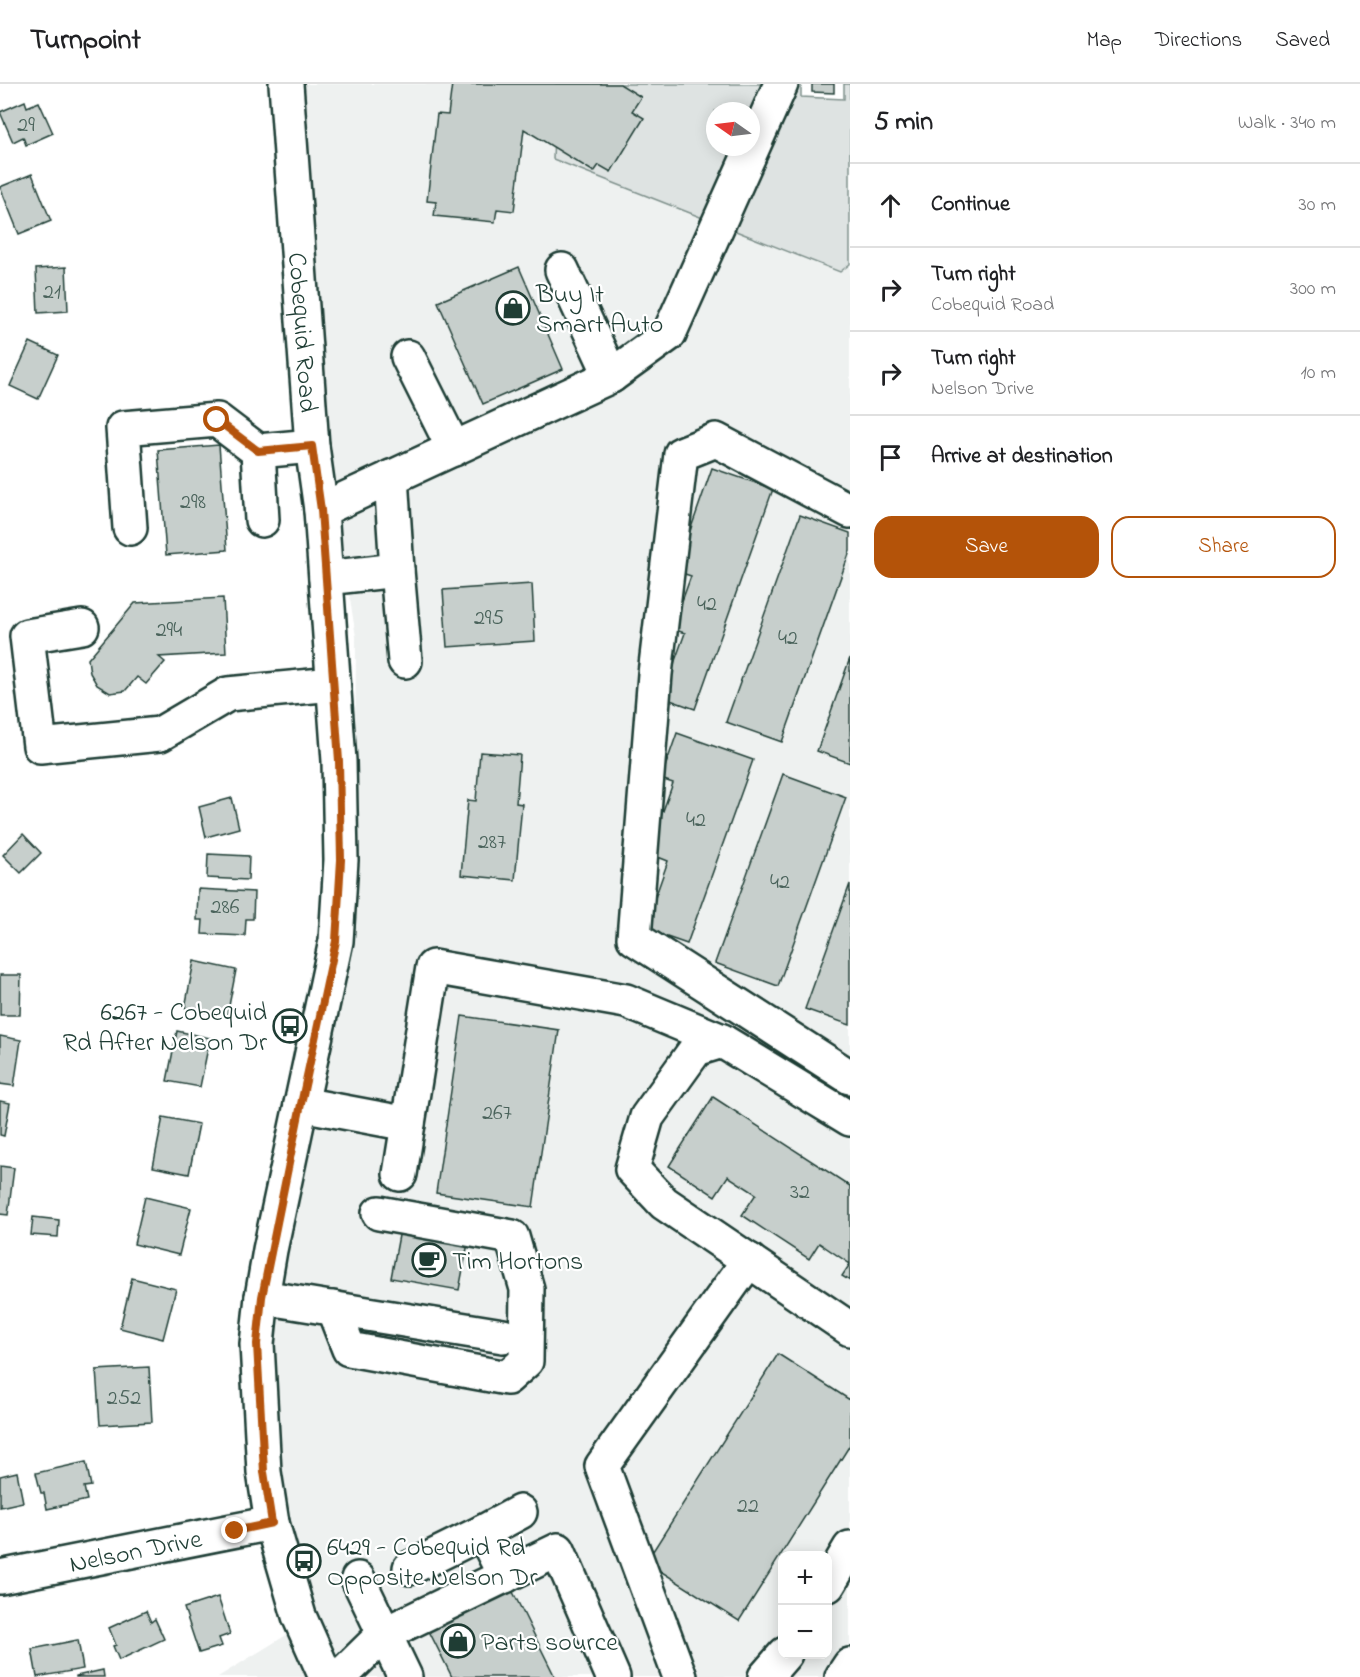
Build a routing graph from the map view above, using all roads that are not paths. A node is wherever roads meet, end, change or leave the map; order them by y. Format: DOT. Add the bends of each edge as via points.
graph roads {
  1 [pos="286,84"];
  2 [pos="781,84"];
  3 [pos="562,270"];
  4 [pos="408,357"];
  5 [pos="611,376"];
  6 [pos="312,446"];
  7 [pos="454,449"];
  8 [pos="258,451"];
  9 [pos="391,477"];
  10 [pos="321,510"];
  11 [pos="850,511"];
  12 [pos="262,520"];
  13 [pos="130,528"];
  14 [pos="397,570"];
  15 [pos="326,578"];
  16 [pos="82,627"];
  17 [pos="405,661"];
  18 [pos="333,684"];
  19 [pos="722,1041"];
  20 [pos="850,1077"];
  21 [pos="301,1104"];
  22 [pos="850,1119"];
  23 [pos="408,1124"];
  24 [pos="399,1174"];
  25 [pos="379,1213"];
  26 [pos="748,1260"];
  27 [pos="262,1297"];
  28 [pos="333,1308"];
  29 [pos="850,1329"];
  30 [pos="503,1336"];
  31 [pos="520,1512"];
  32 [pos="272,1523"];
  33 [pos="483,1532"];
  34 [pos="850,1548"];
  35 [pos="410,1568"];
  36 [pos="505,1576"];
  37 [pos="0,1577"];
  38 [pos="832,1578"];
  39 [pos="358,1579"];
  40 [pos="384,1634"];
  41 [pos="781,1659"];
  42 [pos="850,1665"];
  43 [pos="326,1677"];
  44 [pos="340,1677"];
  45 [pos="405,1677"];
  46 [pos="613,1677"];
  47 [pos="680,1677"];
  48 [pos="765,1677"];
  49 [pos="842,1677"];
  1 -- 6 [label="main road, Cobequid Road"];
  2 -- 5 [label="main road" via="669,334"];
  3 -- 5 [label="main road"];
  4 -- 7 [label="main road"];
  5 -- 7 [label="main road"];
  6 -- 8 [label="main road"];
  6 -- 10 [label="main road, Cobequid Road"];
  7 -- 9 [label="main road"];
  8 -- 12 [label="main road"];
  8 -- 13 [label="main road" via="217,420 123,428"];
  9 -- 10 [label="main road"];
  9 -- 14 [label="main road"];
  10 -- 15 [label="main road, Cobequid Road"];
  11 -- 20 [label="main road" via="716,440 681,454 655,674 634,938"];
  14 -- 15 [label="main road"];
  14 -- 17 [label="main road"];
  15 -- 18 [label="main road, Cobequid Road"];
  16 -- 18 [label="main road" via="27,636 40,746 160,734 228,694"];
  18 -- 21 [label="main road, Cobequid Road" via="341,838 336,941"];
  19 -- 22 [label="main road"];
  19 -- 23 [label="main road" via="626,1001 433,967"];
  19 -- 26 [label="main road" via="696,1049 647,1117 632,1169 664,1203"];
  21 -- 23 [label="main road"];
  21 -- 27 [label="main road, Cobequid Road"];
  23 -- 24 [label="main road"];
  25 -- 28 [label="main road" via="512,1237 527,1289 526,1361 507,1378 349,1350"];
  26 -- 29 [label="main road"];
  26 -- 47 [label="main road" via="602,1466"];
  27 -- 28 [label="main road"];
  27 -- 32 [label="main road, Cobequid Road" via="257,1344 264,1472"];
  28 -- 30 [label="main road"];
  31 -- 33 [label="main road"];
  32 -- 37 [label="main road, Nelson Drive"];
  32 -- 43 [label="main road, Cobequid Road" via="300,1616"];
  33 -- 35 [label="main road"];
  33 -- 36 [label="main road"];
  34 -- 38 [label="main road"];
  36 -- 40 [label="main road"];
  36 -- 46 [label="main road" via="558,1550"];
  39 -- 40 [label="main road"];
  40 -- 44 [label="main road"];
  40 -- 45 [label="main road"];
  41 -- 48 [label="main road"];
  42 -- 49 [label="main road"];
}
